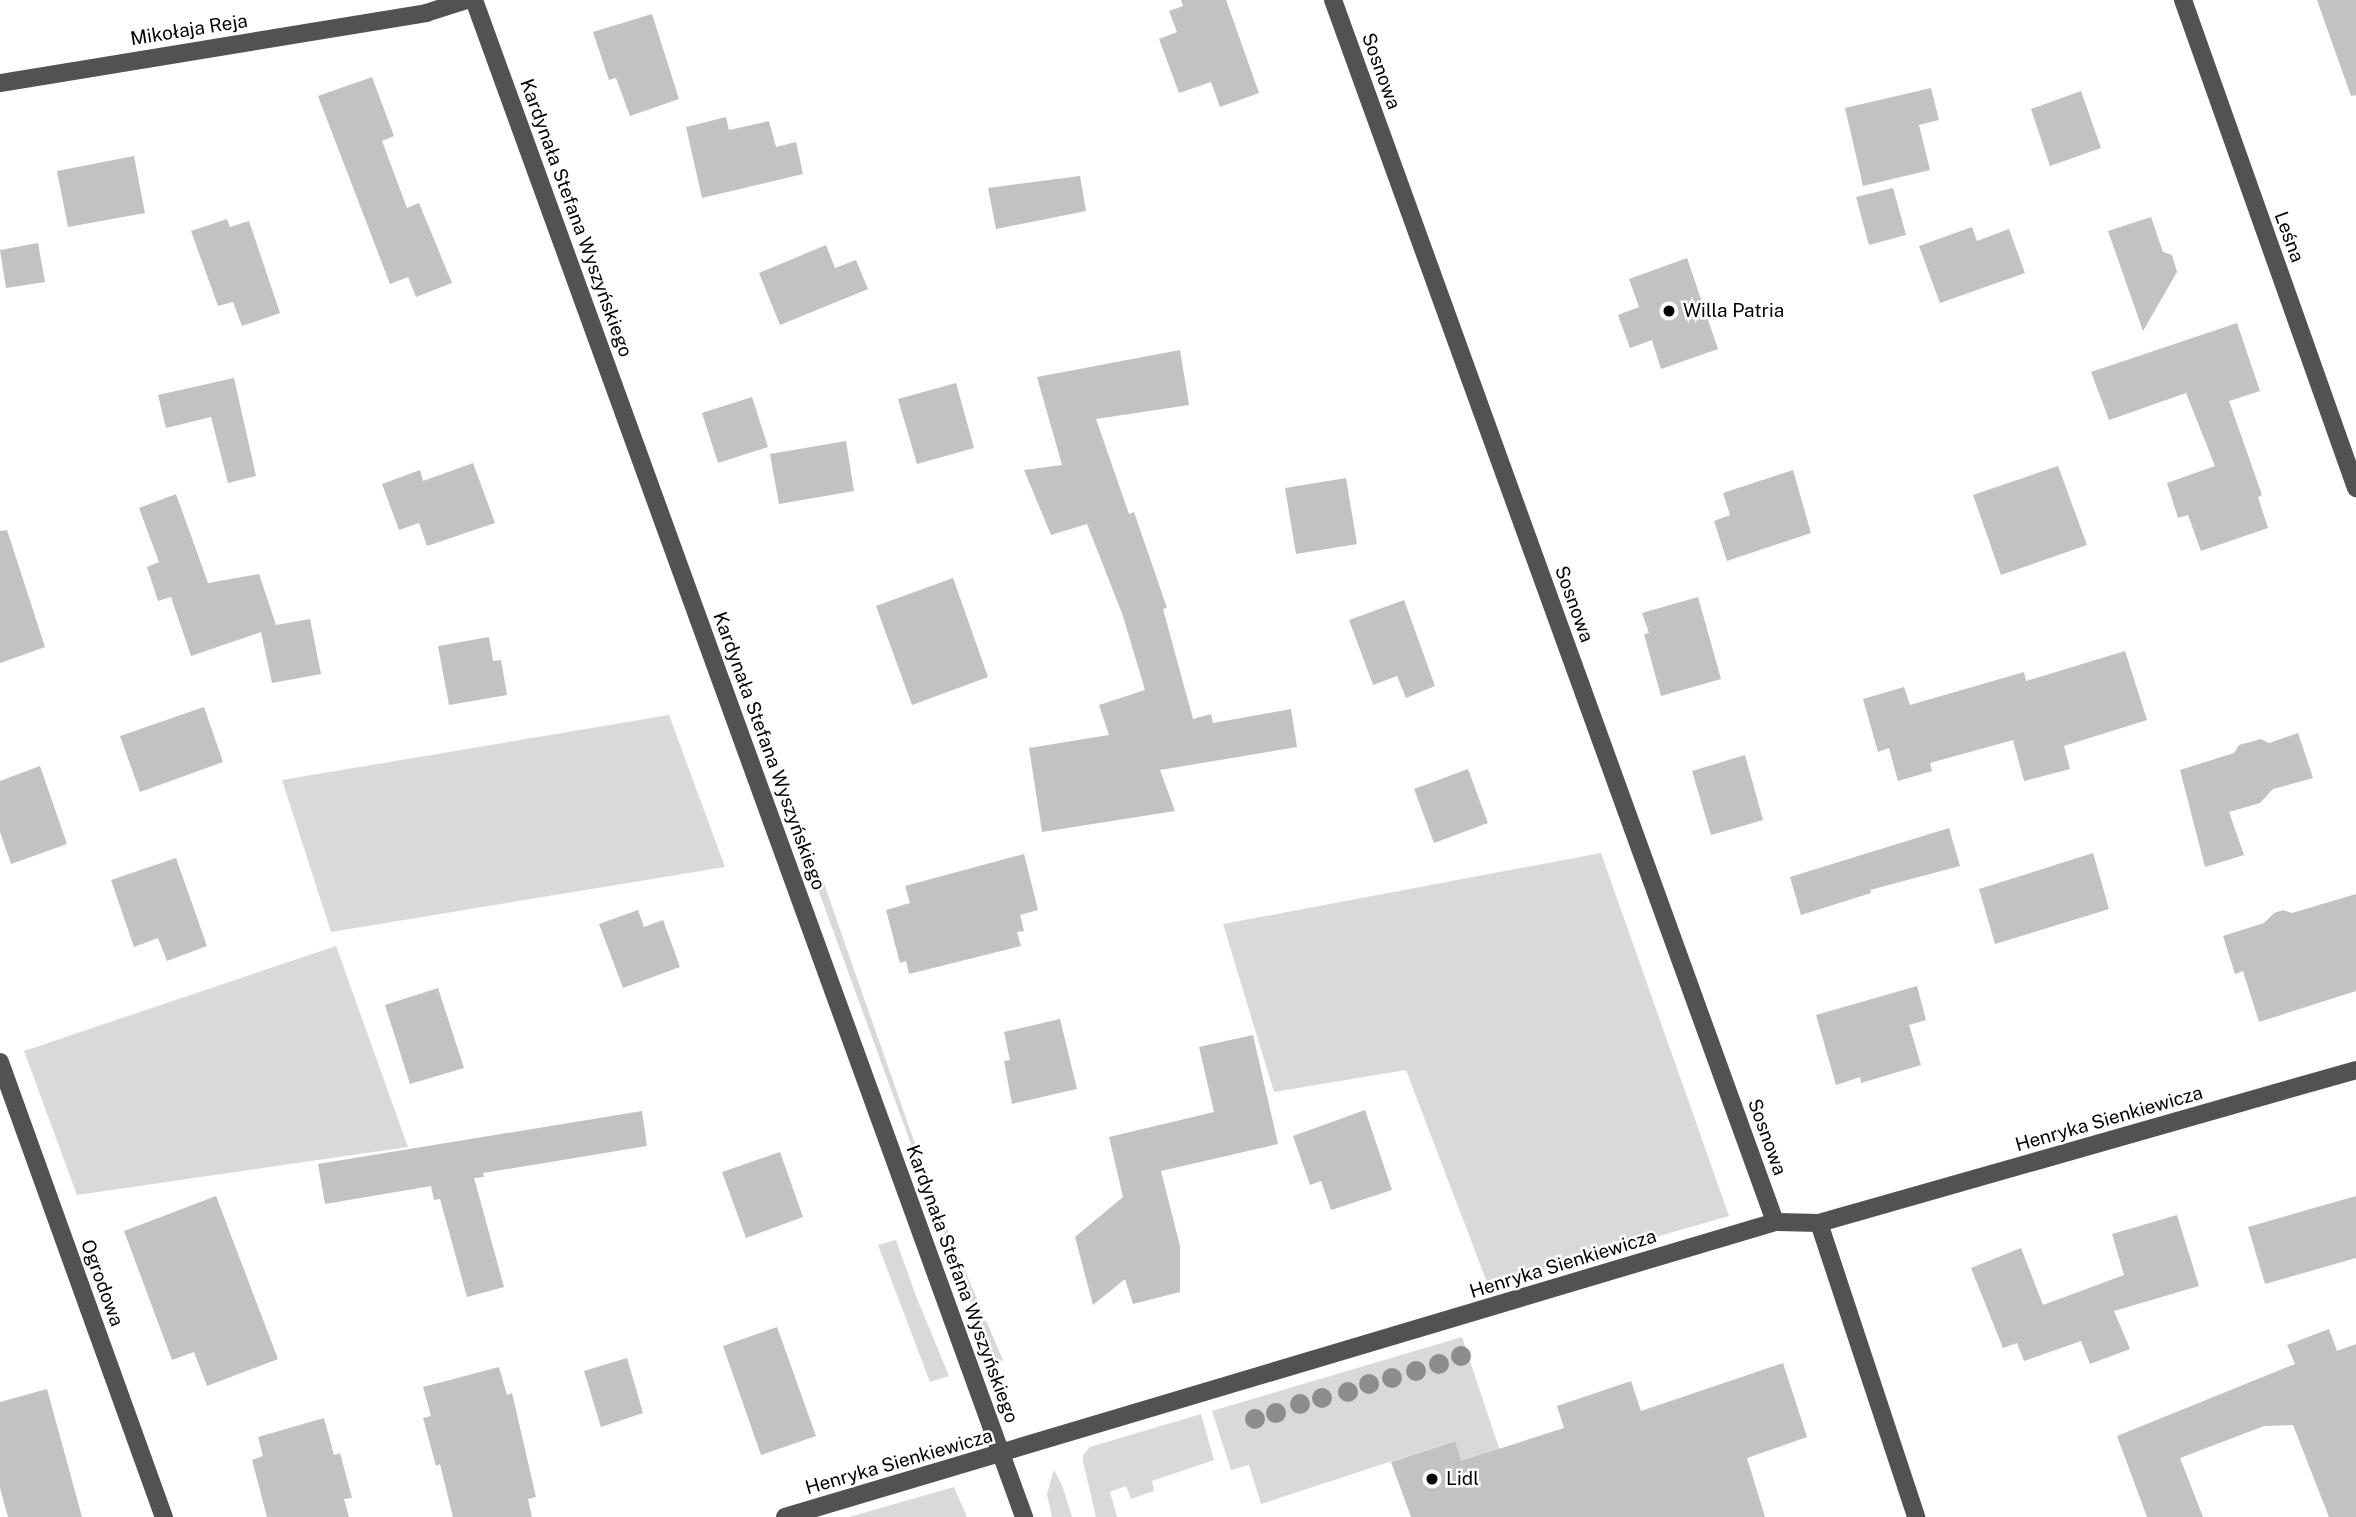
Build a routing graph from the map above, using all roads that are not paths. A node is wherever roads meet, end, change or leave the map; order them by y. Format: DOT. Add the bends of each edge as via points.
graph roads {
  1 [pos="467,0"];
  2 [pos="474,0"];
  3 [pos="1333,0"];
  4 [pos="2183,0"];
  5 [pos="0,83"];
  6 [pos="2356,488"];
  7 [pos="0,1062"];
  8 [pos="2356,1070"];
  9 [pos="1775,1222"];
  10 [pos="1819,1223"];
  11 [pos="1002,1455"];
  12 [pos="164,1517"];
  13 [pos="785,1517"];
  14 [pos="1024,1517"];
  15 [pos="1916,1517"];
  1 -- 5 [label="street, Mikołaja Reja" via="426,13"];
  2 -- 11 [label="street, Kardynała Stefana Wyszyńskiego"];
  3 -- 9 [label="street, Sosnowa"];
  4 -- 6 [label="street, Leśna"];
  7 -- 12 [label="street, Ogrodowa"];
  8 -- 10 [label="street, Henryka Sienkiewicza"];
  9 -- 10 [label="street, Henryka Sienkiewicza"];
  9 -- 11 [label="street, Henryka Sienkiewicza"];
  10 -- 15 [label="street"];
  11 -- 13 [label="street, Henryka Sienkiewicza"];
  11 -- 14 [label="street, Kardynała Stefana Wyszyńskiego"];
}
